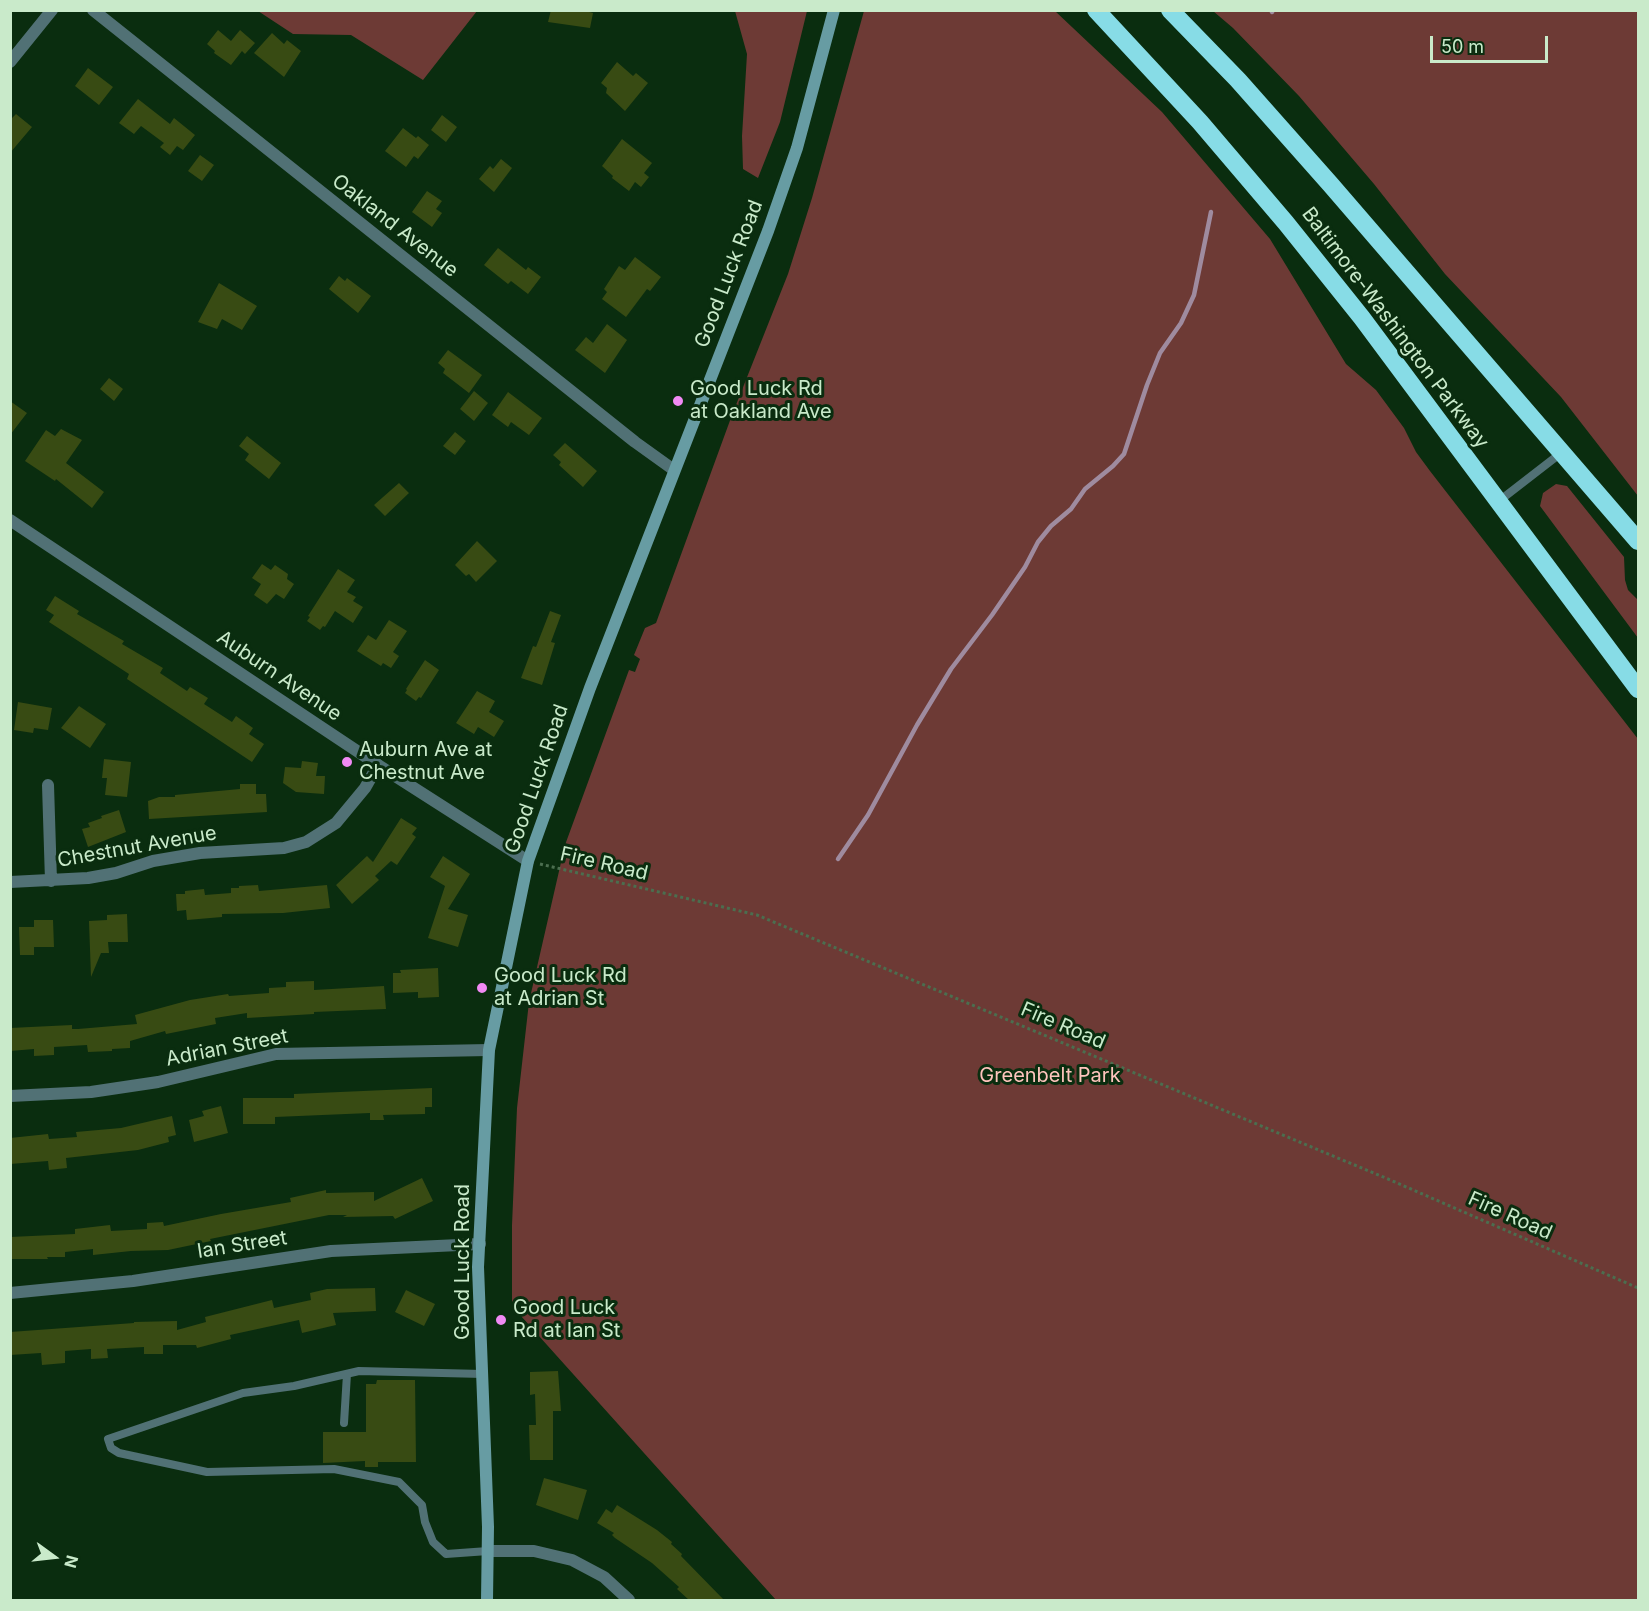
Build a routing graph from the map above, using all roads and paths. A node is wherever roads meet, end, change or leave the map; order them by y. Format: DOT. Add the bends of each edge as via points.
graph roads {
  1 [pos="52,10"];
  2 [pos="93,10"];
  3 [pos="834,10"];
  4 [pos="1096,10"];
  5 [pos="1170,10"];
  6 [pos="10,62"];
  7 [pos="1561,452"];
  8 [pos="674,470"];
  9 [pos="1498,502"];
  10 [pos="10,520"];
  11 [pos="1638,541"];
  12 [pos="1638,689"];
  13 [pos="378,765"];
  14 [pos="48,785"];
  15 [pos="528,861"];
  16 [pos="51,881"];
  17 [pos="10,882"];
  18 [pos="489,1050"];
  19 [pos="10,1096"];
  20 [pos="480,1244"];
  21 [pos="1638,1288"];
  22 [pos="10,1293"];
  23 [pos="347,1374"];
  24 [pos="483,1374"];
  25 [pos="345,1424"];
  26 [pos="488,1551"];
  27 [pos="487,1600"];
  28 [pos="629,1600"];
  1 -- 6 [label="street"];
  2 -- 8 [label="street, Oakland Avenue"];
  3 -- 8 [label="main road, Good Luck Road" via="794,158"];
  4 -- 9 [label="highway, Baltimore-Washington Parkway" via="1200,122 1286,223 1362,318"];
  5 -- 7 [label="highway, Baltimore-Washington Parkway" via="1331,185"];
  7 -- 9 [label="lane"];
  7 -- 11 [label="highway, Baltimore-Washington Parkway"];
  8 -- 15 [label="main road, Good Luck Road"];
  9 -- 12 [label="highway, Baltimore-Washington Parkway"];
  10 -- 13 [label="street, Auburn Avenue"];
  13 -- 15 [label="street, Auburn Avenue"];
  13 -- 16 [label="street, Chestnut Avenue" via="366,788 336,823 306,842 284,848 200,853 88,878"];
  14 -- 16 [label="street"];
  15 -- 18 [label="main road, Good Luck Road"];
  15 -- 21 [label="path, Fire Road" via="758,915"];
  16 -- 17 [label="street, Chestnut Avenue"];
  18 -- 19 [label="street, Adrian Street" via="276,1054 158,1082 91,1092"];
  18 -- 20 [label="main road, Good Luck Road"];
  20 -- 22 [label="street, Ian Street" via="331,1251 133,1281"];
  20 -- 24 [label="main road, Good Luck Road"];
  23 -- 24 [label="lane"];
  23 -- 25 [label="lane"];
  23 -- 26 [label="lane" via="243,1393 108,1439 111,1449 118,1454 207,1472 334,1469 399,1482 422,1505 433,1542 446,1554"];
  24 -- 26 [label="main road, Good Luck Road"];
  26 -- 27 [label="main road, Good Luck Road"];
  26 -- 28 [label="street" via="534,1551 572,1560 604,1577"];
}
